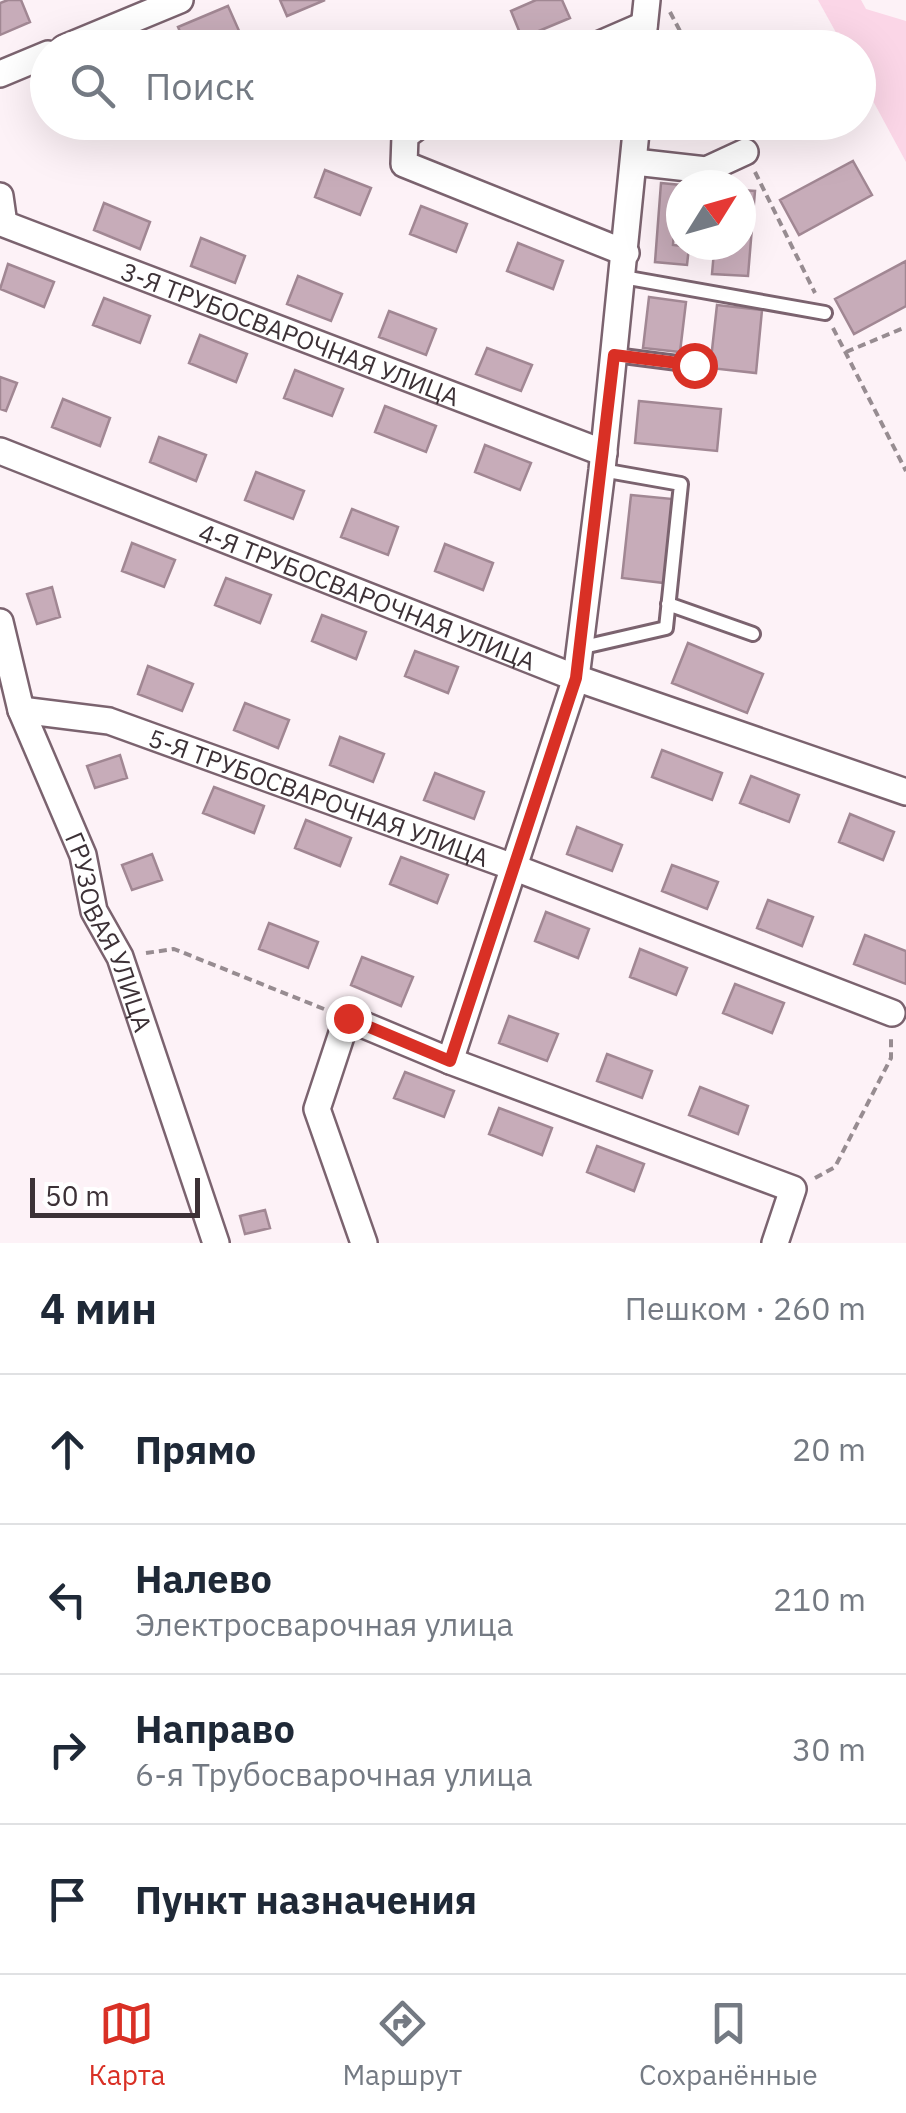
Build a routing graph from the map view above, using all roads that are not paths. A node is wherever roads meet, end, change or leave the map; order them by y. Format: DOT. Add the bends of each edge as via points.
graph roads {
  1 [pos="180,0"];
  2 [pos="108,30"];
  3 [pos="30,62"];
  4 [pos="0,74"];
  5 [pos="405,140"];
  6 [pos="637,140"];
  7 [pos="745,152"];
  8 [pos="635,162"];
  9 [pos="0,196"];
  10 [pos="625,265"];
  11 [pos="825,313"];
  12 [pos="614,355"];
  13 [pos="694,365"];
  14 [pos="0,451"];
  15 [pos="603,462"];
  16 [pos="668,604"];
  17 [pos="0,622"];
  18 [pos="754,634"];
  19 [pos="580,648"];
  20 [pos="576,678"];
  21 [pos="21,710"];
  22 [pos="906,792"];
  23 [pos="513,866"];
  24 [pos="892,1013"];
  25 [pos="450,1061"];
  26 [pos="216,1243"];
  27 [pos="364,1243"];
  28 [pos="776,1243"];
  1 -- 2 [label="street"];
  3 -- 4 [label="street"];
  5 -- 10 [label="street" via="404,164"];
  6 -- 8 [label="street"];
  7 -- 8 [label="street" via="706,170"];
  8 -- 10 [label="street"];
  9 -- 15 [label="street, 3-Я ТРУБОСВАРОЧНАЯ УЛИЦА" via="4,224"];
  10 -- 11 [label="lane"];
  10 -- 12 [label="street"];
  12 -- 13 [label="lane"];
  12 -- 15 [label="street"];
  14 -- 20 [label="street, 4-Я ТРУБОСВАРОЧНАЯ УЛИЦА"];
  15 -- 16 [label="lane" via="681,484"];
  15 -- 19 [label="street"];
  16 -- 18 [label="lane"];
  16 -- 19 [label="lane" via="666,628"];
  17 -- 21 [label="street, ГРУЗОВАЯ УЛИЦА"];
  19 -- 20 [label="street"];
  20 -- 22 [label="street, 4-Я ТРУБОСВАРОЧНАЯ УЛИЦА"];
  20 -- 23 [label="street"];
  21 -- 23 [label="street, 5-Я ТРУБОСВАРОЧНАЯ УЛИЦА" via="109,721"];
  21 -- 26 [label="street, ГРУЗОВАЯ УЛИЦА" via="83,856 94,911 120,957"];
  23 -- 24 [label="street, 5-Я ТРУБОСВАРОЧНАЯ УЛИЦА"];
  23 -- 25 [label="street"];
  25 -- 27 [label="street" via="348,1018 318,1109"];
  25 -- 28 [label="street" via="793,1189"];
}
